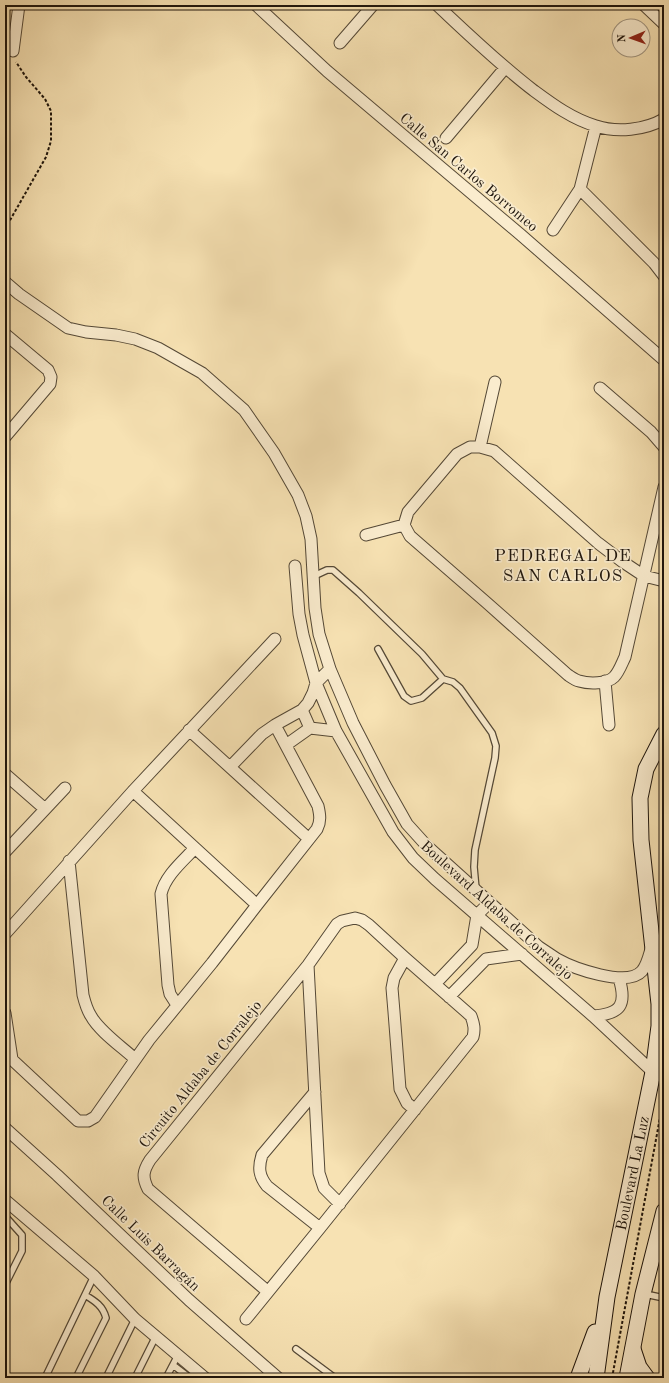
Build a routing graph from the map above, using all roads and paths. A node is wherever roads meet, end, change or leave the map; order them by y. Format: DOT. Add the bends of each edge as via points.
graph roads {
  1 [pos="19,5"];
  2 [pos="256,5"];
  3 [pos="373,5"];
  4 [pos="437,5"];
  5 [pos="644,5"];
  6 [pos="664,24"];
  7 [pos="340,44"];
  8 [pos="13,51"];
  9 [pos="505,68"];
  10 [pos="664,120"];
  11 [pos="596,126"];
  12 [pos="446,138"];
  13 [pos="580,189"];
  14 [pos="5,229"];
  15 [pos="553,230"];
  16 [pos="664,276"];
  17 [pos="5,282"];
  18 [pos="5,334"];
  19 [pos="664,360"];
  20 [pos="495,382"];
  21 [pos="600,388"];
  22 [pos="5,437"];
  23 [pos="480,447"];
  24 [pos="664,447"];
  25 [pos="664,487"];
  26 [pos="404,525"];
  27 [pos="366,535"];
  28 [pos="294,566"];
  29 [pos="314,576"];
  30 [pos="644,576"];
  31 [pos="664,581"];
  32 [pos="275,639"];
  33 [pos="378,650"];
  34 [pos="330,669"];
  35 [pos="443,679"];
  36 [pos="605,681"];
  37 [pos="316,683"];
  38 [pos="302,710"];
  39 [pos="275,724"];
  40 [pos="609,725"];
  41 [pos="310,728"];
  42 [pos="189,730"];
  43 [pos="336,731"];
  44 [pos="664,734"];
  45 [pos="286,745"];
  46 [pos="230,767"];
  47 [pos="5,774"];
  48 [pos="65,788"];
  49 [pos="133,790"];
  50 [pos="44,809"];
  51 [pos="309,839"];
  52 [pos="195,848"];
  53 [pos="5,852"];
  54 [pos="69,861"];
  55 [pos="476,891"];
  56 [pos="489,903"];
  57 [pos="256,905"];
  58 [pos="477,915"];
  59 [pos="5,934"];
  60 [pos="653,942"];
  61 [pos="472,945"];
  62 [pos="522,954"];
  63 [pos="404,958"];
  64 [pos="486,959"];
  65 [pos="308,965"];
  66 [pos="619,978"];
  67 [pos="435,984"];
  68 [pos="450,998"];
  69 [pos="177,1005"];
  70 [pos="5,1013"];
  71 [pos="594,1016"];
  72 [pos="9,1056"];
  73 [pos="135,1058"];
  74 [pos="653,1072"];
  75 [pos="315,1092"];
  76 [pos="664,1096"];
  77 [pos="415,1110"];
  78 [pos="5,1128"];
  79 [pos="5,1200"];
  80 [pos="340,1204"];
  81 [pos="664,1211"];
  82 [pos="5,1216"];
  83 [pos="320,1228"];
  84 [pos="94,1276"];
  85 [pos="5,1285"];
  86 [pos="267,1291"];
  87 [pos="643,1294"];
  88 [pos="85,1295"];
  89 [pos="607,1297"];
  90 [pos="664,1298"];
  91 [pos="136,1319"];
  92 [pos="246,1319"];
  93 [pos="156,1336"];
  94 [pos="632,1346"];
  95 [pos="296,1349"];
  96 [pos="178,1355"];
  97 [pos="173,1365"];
  98 [pos="192,1375"];
  99 [pos="45,1378"];
  100 [pos="76,1378"];
  101 [pos="106,1378"];
  102 [pos="135,1378"];
  103 [pos="166,1378"];
  104 [pos="205,1378"];
  105 [pos="278,1378"];
  106 [pos="336,1378"];
  107 [pos="578,1378"];
  108 [pos="596,1378"];
  109 [pos="612,1378"];
  110 [pos="627,1378"];
  111 [pos="647,1378"];
  1 -- 8 [label="street"];
  2 -- 19 [label="street, Calle San Carlos Borromeo" via="327,71"];
  3 -- 7 [label="street"];
  4 -- 9 [label="street"];
  5 -- 6 [label="street"];
  8 -- 14 [label="path" via="15,60 26,77 46,99 51,111 52,128 46,157"];
  9 -- 11 [label="street" via="553,105 575,118"];
  9 -- 12 [label="street"];
  10 -- 11 [label="street" via="629,129"];
  11 -- 13 [label="street"];
  13 -- 15 [label="street"];
  13 -- 16 [label="street"];
  17 -- 29 [label="street, Boulevard Aldaba de Corralejo" via="68,328 135,339 158,348 202,373 244,410 274,453 298,495 311,539"];
  18 -- 22 [label="street" via="48,370 51,377 50,384"];
  20 -- 23 [label="street"];
  21 -- 24 [label="street" via="651,432"];
  23 -- 26 [label="street" via="470,447 457,454 408,512"];
  23 -- 30 [label="street" via="494,451 598,543"];
  25 -- 30 [label="street"];
  26 -- 27 [label="street"];
  26 -- 36 [label="street" via="410,536 568,676 579,681"];
  28 -- 37 [label="street, Boulevard Aldaba de Corralejo" via="299,614"];
  29 -- 34 [label="street, Boulevard Aldaba de Corralejo" via="319,634"];
  29 -- 35 [label="lane" via="333,570 417,649"];
  30 -- 31 [label="street"];
  30 -- 36 [label="street" via="624,657 614,678"];
  32 -- 42 [label="street"];
  33 -- 35 [label="lane" via="404,696 411,701 422,698"];
  34 -- 37 [label="street"];
  34 -- 55 [label="street, Boulevard Aldaba de Corralejo" via="353,723 407,824"];
  35 -- 55 [label="lane" via="453,682 460,688 492,734 496,746 475,850"];
  36 -- 40 [label="street"];
  37 -- 38 [label="street" via="308,703"];
  37 -- 43 [label="street, Boulevard Aldaba de Corralejo"];
  38 -- 39 [label="street"];
  38 -- 41 [label="street"];
  39 -- 45 [label="street"];
  39 -- 46 [label="street"];
  41 -- 43 [label="street"];
  41 -- 45 [label="street"];
  42 -- 46 [label="street"];
  42 -- 49 [label="street"];
  43 -- 58 [label="street, Boulevard Aldaba de Corralejo" via="393,832 413,858 435,880"];
  44 -- 60 [label="main road, Boulevard La Luz" via="646,769 640,798 641,840"];
  45 -- 51 [label="street" via="318,806 320,824"];
  46 -- 51 [label="street"];
  47 -- 50 [label="street"];
  48 -- 50 [label="street"];
  49 -- 52 [label="street"];
  49 -- 54 [label="street"];
  50 -- 53 [label="street"];
  51 -- 57 [label="street"];
  52 -- 57 [label="street"];
  52 -- 69 [label="street" via="167,879 161,894 168,985"];
  54 -- 59 [label="street"];
  54 -- 73 [label="street" via="86,1007 98,1025"];
  55 -- 56 [label="street, Boulevard Aldaba de Corralejo"];
  56 -- 58 [label="street"];
  56 -- 66 [label="street, Boulevard Aldaba de Corralejo" via="539,947 558,960 586,971"];
  57 -- 69 [label="street"];
  58 -- 61 [label="street"];
  58 -- 62 [label="street, Boulevard Aldaba de Corralejo"];
  60 -- 66 [label="street, Boulevard Aldaba de Corralejo" via="647,964 641,972 633,977"];
  60 -- 74 [label="main road, Boulevard La Luz" via="659,1004"];
  61 -- 64 [label="street"];
  61 -- 67 [label="street"];
  62 -- 64 [label="street"];
  62 -- 71 [label="street, Boulevard Aldaba de Corralejo"];
  63 -- 65 [label="street, Circuito Aldaba de Corralejo" via="369,925 355,918 337,924"];
  63 -- 67 [label="street, Circuito Aldaba de Corralejo"];
  63 -- 77 [label="street" via="392,988 400,1089 403,1097"];
  64 -- 68 [label="street"];
  65 -- 75 [label="street"];
  65 -- 86 [label="street, Circuito Aldaba de Corralejo" via="150,1160 143,1174 148,1189"];
  66 -- 71 [label="street" via="622,1002 613,1012"];
  67 -- 68 [label="street, Circuito Aldaba de Corralejo"];
  68 -- 77 [label="street, Circuito Aldaba de Corralejo" via="471,1016 475,1028 473,1037"];
  69 -- 73 [label="street"];
  70 -- 72 [label="street"];
  71 -- 74 [label="street, Boulevard Aldaba de Corralejo"];
  72 -- 73 [label="street" via="78,1121 88,1121 95,1117"];
  74 -- 89 [label="main road, Boulevard La Luz"];
  75 -- 80 [label="street" via="320,1179 327,1193"];
  75 -- 83 [label="street" via="262,1155 259,1172 267,1186"];
  76 -- 109 [label="path"];
  77 -- 80 [label="street, Circuito Aldaba de Corralejo"];
  78 -- 105 [label="street, Calle Luis Barragán" via="189,1300"];
  79 -- 84 [label="street"];
  80 -- 83 [label="street, Circuito Aldaba de Corralejo"];
  81 -- 87 [label="main road"];
  82 -- 85 [label="lane" via="22,1235 22,1251"];
  83 -- 86 [label="street, Circuito Aldaba de Corralejo"];
  84 -- 88 [label="lane"];
  84 -- 91 [label="street"];
  86 -- 92 [label="street, Circuito Aldaba de Corralejo"];
  87 -- 90 [label="lane"];
  87 -- 94 [label="main road"];
  88 -- 99 [label="lane"];
  88 -- 100 [label="lane" via="99,1304 106,1318"];
  89 -- 107 [label="main road"];
  89 -- 108 [label="main road, Boulevard La Luz"];
  91 -- 93 [label="street"];
  91 -- 101 [label="lane"];
  93 -- 96 [label="street"];
  93 -- 102 [label="lane"];
  94 -- 110 [label="main road"];
  94 -- 111 [label="main road" via="639,1367"];
  95 -- 106 [label="lane"];
  96 -- 97 [label="lane"];
  96 -- 98 [label="street"];
  97 -- 98 [label="lane"];
  97 -- 103 [label="lane"];
  98 -- 104 [label="street"];
}
